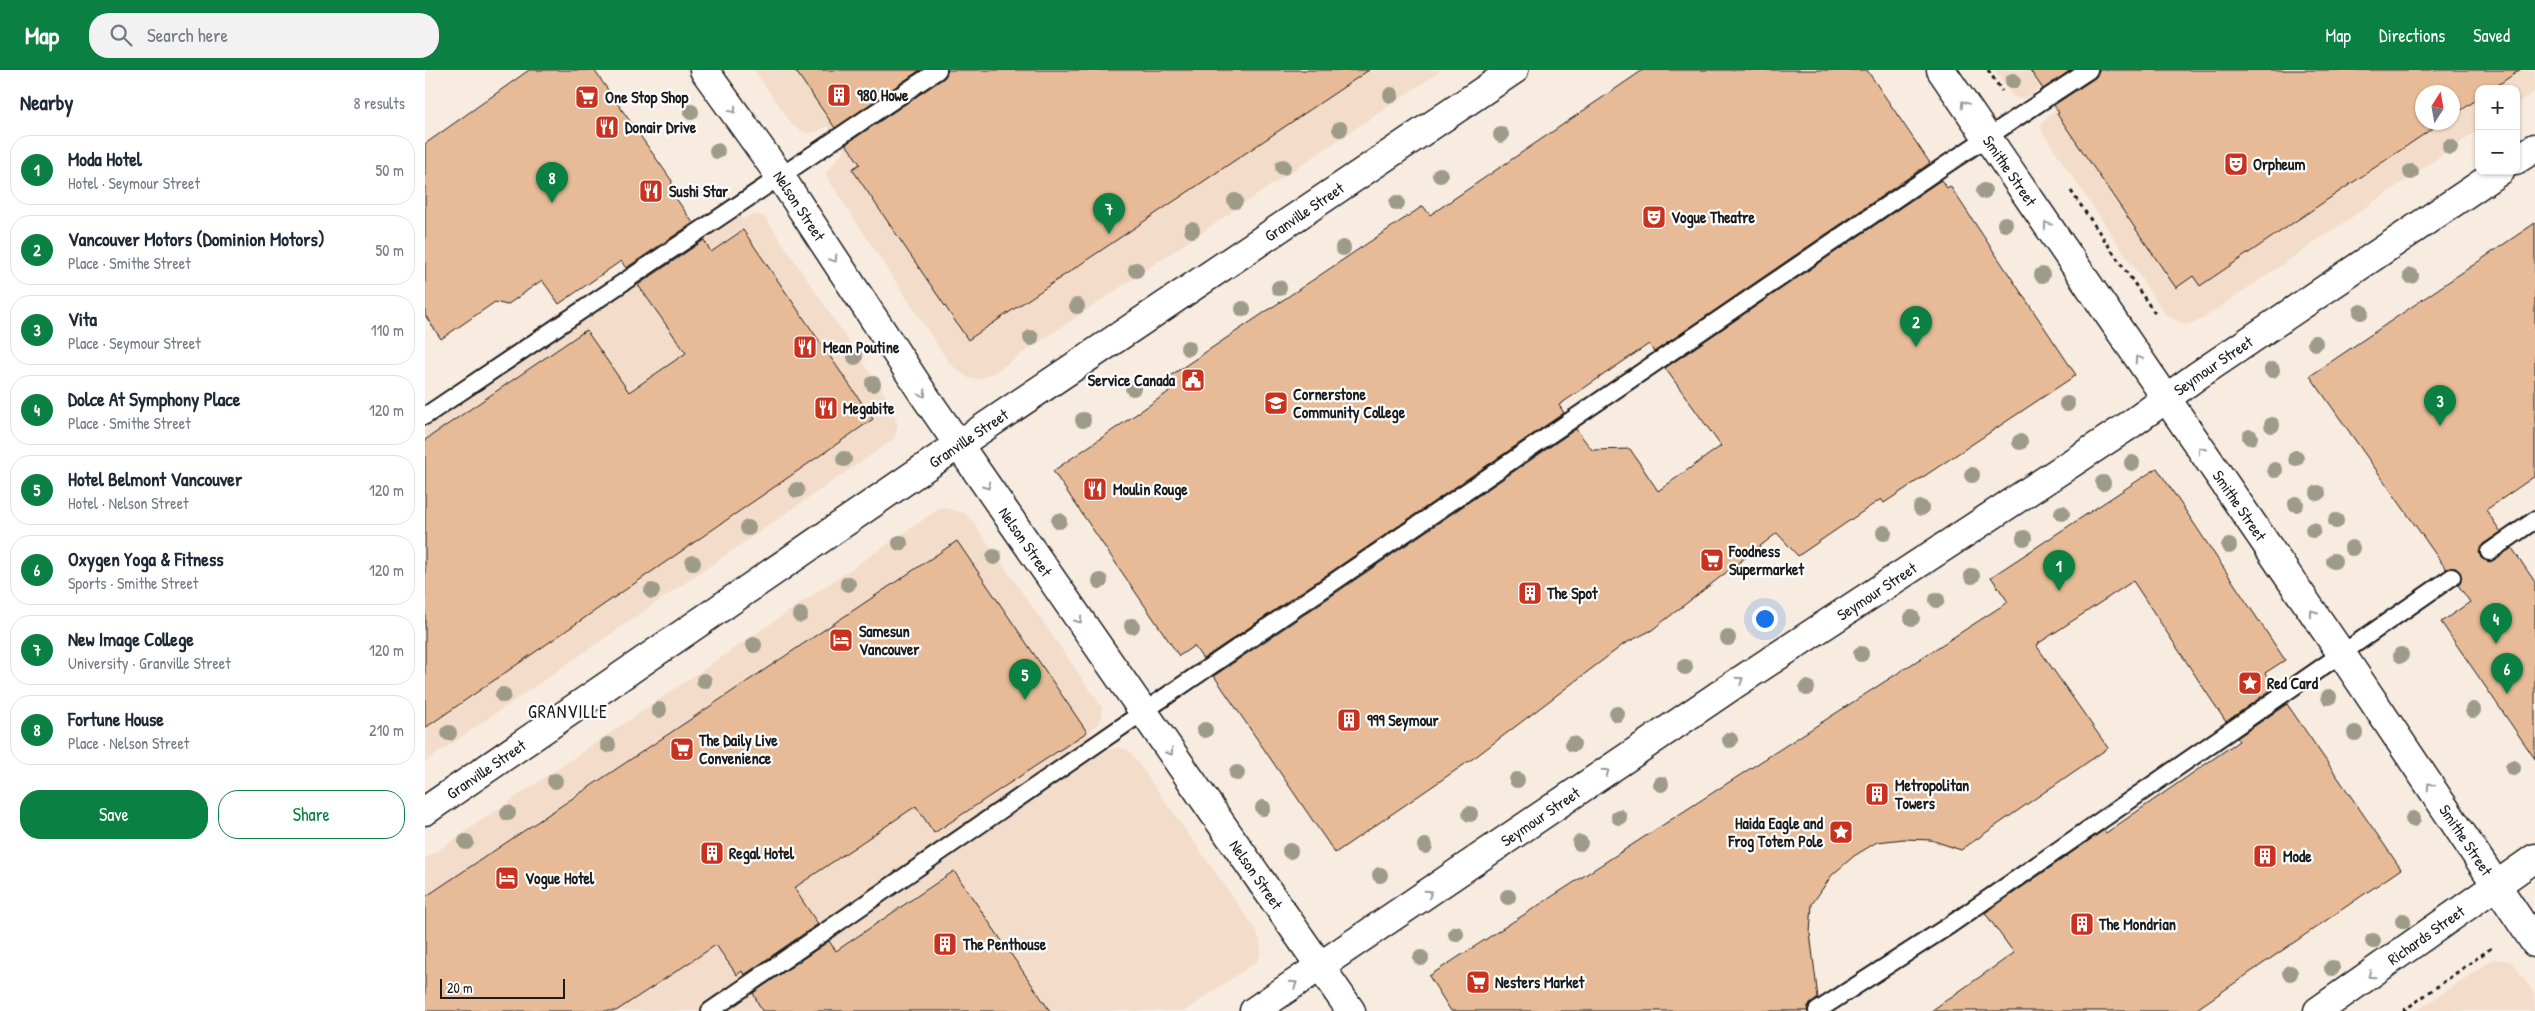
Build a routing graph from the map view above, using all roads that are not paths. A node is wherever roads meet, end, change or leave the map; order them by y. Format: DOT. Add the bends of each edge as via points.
graph roads {
  1 [pos="704,70"];
  2 [pos="938,70"];
  3 [pos="1514,70"];
  4 [pos="1941,70"];
  5 [pos="2089,70"];
  6 [pos="1987,138"];
  7 [pos="2535,148"];
  8 [pos="2520,157"];
  9 [pos="2494,175"];
  10 [pos="780,176"];
  11 [pos="2165,400"];
  12 [pos="425,416"];
  13 [pos="959,446"];
  14 [pos="2535,520"];
  15 [pos="2489,552"];
  16 [pos="2452,577"];
  17 [pos="2341,653"];
  18 [pos="1143,712"];
  19 [pos="425,810"];
  20 [pos="2535,858"];
  21 [pos="2496,886"];
  22 [pos="2535,943"];
  23 [pos="1320,967"];
  24 [pos="710,1011"];
  25 [pos="1254,1011"];
  26 [pos="1351,1011"];
  27 [pos="1817,1011"];
  28 [pos="2318,1011"];
  1 -- 10 [label="main road, Nelson Street, one-way"];
  2 -- 10 [label="lane"];
  3 -- 13 [label="main road, Granville Street"];
  6 -- 4 [label="main road, Smithe Street, one-way"];
  5 -- 6 [label="lane"];
  11 -- 6 [label="main road, Smithe Street, one-way"];
  6 -- 18 [label="lane"];
  7 -- 8 [label="main road"];
  9 -- 11 [label="main road, Seymour Street"];
  10 -- 12 [label="lane"];
  10 -- 13 [label="main road, Nelson Street, one-way"];
  17 -- 11 [label="main road, Smithe Street, one-way"];
  23 -- 11 [label="main road, Seymour Street, one-way" via="1735,684"];
  13 -- 18 [label="main road, Nelson Street, one-way"];
  13 -- 19 [label="main road, Granville Street"];
  14 -- 15 [label="lane"];
  16 -- 17 [label="lane"];
  21 -- 17 [label="main road, Smithe Street, one-way"];
  17 -- 27 [label="lane" via="1950,925"];
  18 -- 23 [label="main road, Nelson Street, one-way"];
  18 -- 24 [label="lane"];
  20 -- 21 [label="main road, Richards Street"];
  21 -- 22 [label="main road, Smithe Street"];
  21 -- 28 [label="main road, Richards Street, one-way"];
  25 -- 23 [label="main road, Seymour Street, one-way"];
  23 -- 26 [label="main road, Nelson Street"];
}
